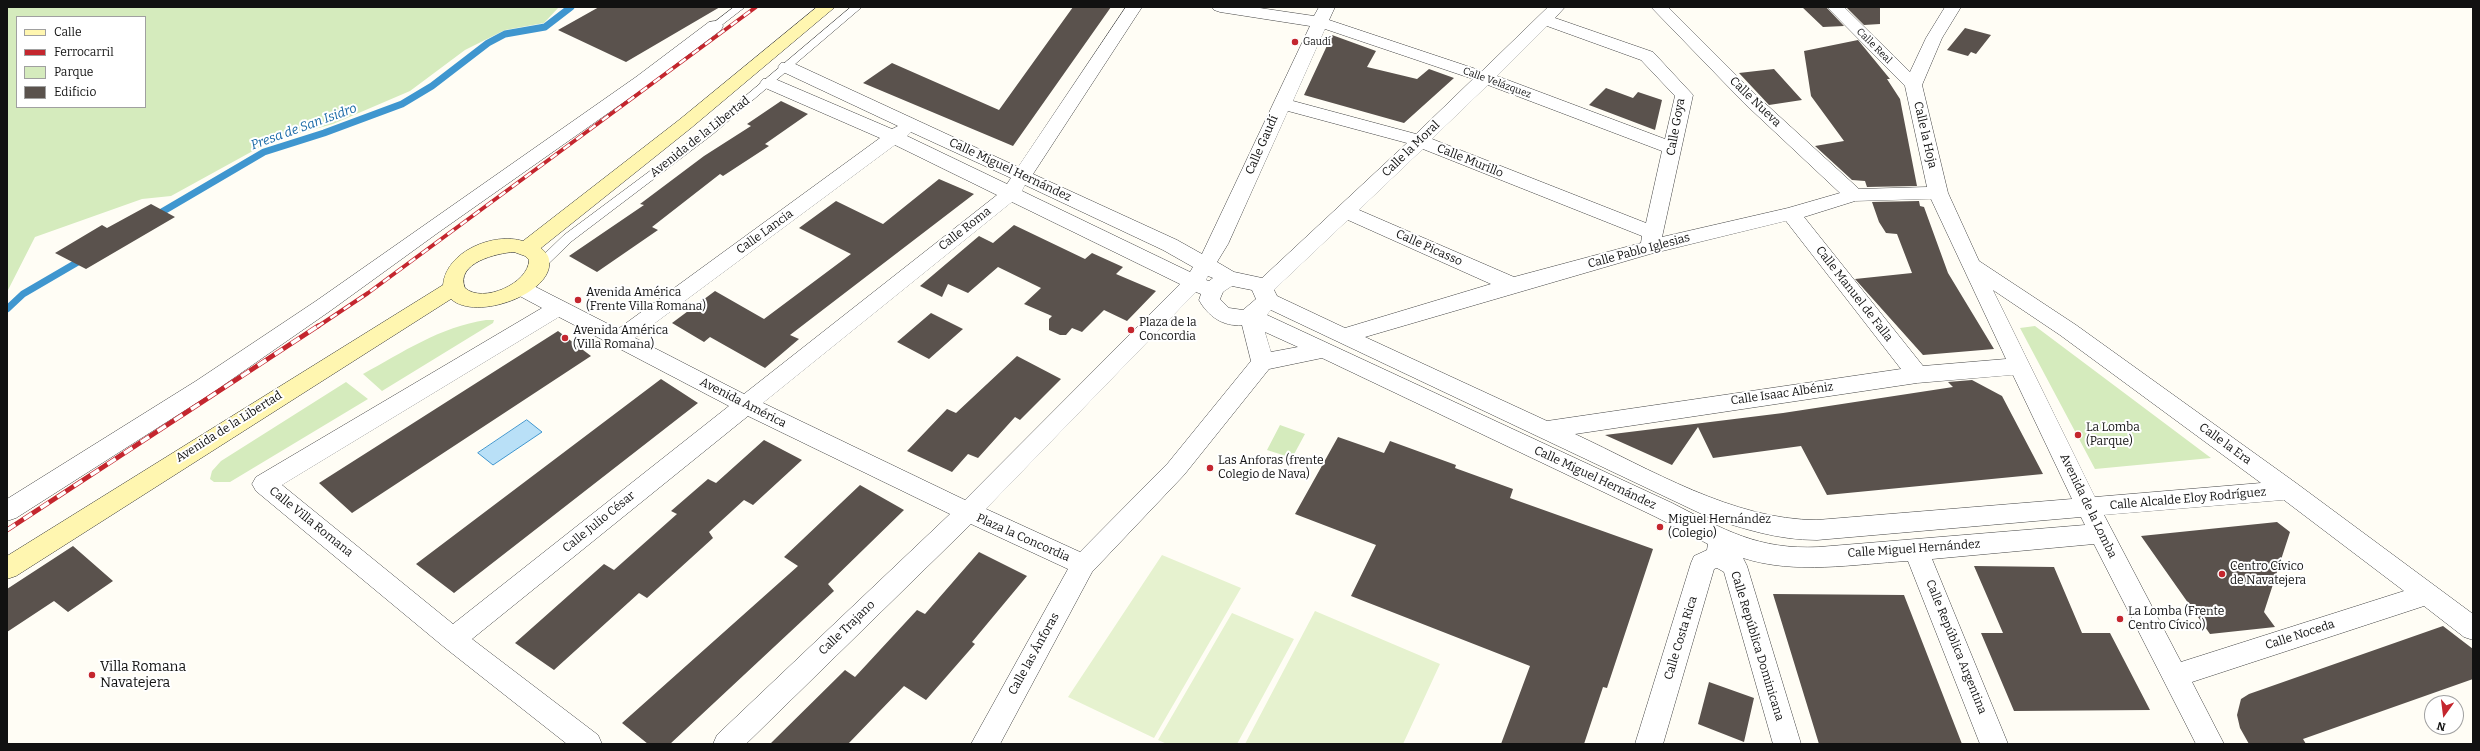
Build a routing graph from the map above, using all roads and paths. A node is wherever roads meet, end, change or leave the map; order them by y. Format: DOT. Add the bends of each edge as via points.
graph roads {
  1 [pos="740,7"];
  2 [pos="826,7"];
  3 [pos="857,7"];
  4 [pos="1134,7"];
  5 [pos="1220,7"];
  6 [pos="1557,7"];
  7 [pos="1659,7"];
  8 [pos="1835,7"];
  9 [pos="1953,7"];
  10 [pos="1324,14"];
  11 [pos="1544,20"];
  12 [pos="715,26"];
  13 [pos="788,67"];
  14 [pos="1484,77"];
  15 [pos="769,83"];
  16 [pos="1913,85"];
  17 [pos="1282,103"];
  18 [pos="912,124"];
  19 [pos="894,137"];
  20 [pos="1420,141"];
  21 [pos="1672,149"];
  22 [pos="1022,176"];
  23 [pos="1938,193"];
  24 [pos="1010,194"];
  25 [pos="1854,195"];
  26 [pos="1345,211"];
  27 [pos="1791,214"];
  28 [pos="1651,240"];
  29 [pos="527,248"];
  30 [pos="540,265"];
  31 [pos="1971,265"];
  32 [pos="1204,280"];
  33 [pos="1512,285"];
  34 [pos="453,288"];
  35 [pos="522,288"];
  36 [pos="1260,302"];
  37 [pos="558,308"];
  38 [pos="1346,335"];
  39 [pos="619,339"];
  40 [pos="1325,350"];
  41 [pos="1262,362"];
  42 [pos="2020,366"];
  43 [pos="1917,375"];
  44 [pos="744,404"];
  45 [pos="1546,430"];
  46 [pos="2288,490"];
  47 [pos="2088,508"];
  48 [pos="7,510"];
  49 [pos="968,512"];
  50 [pos="2101,533"];
  51 [pos="1720,548"];
  52 [pos="1916,550"];
  53 [pos="1083,565"];
  54 [pos="7,569"];
  55 [pos="2425,595"];
  56 [pos="2473,629"];
  57 [pos="453,639"];
  58 [pos="2174,676"];
  59 [pos="588,744"];
  60 [pos="727,744"];
  61 [pos="986,744"];
  62 [pos="1649,744"];
  63 [pos="1787,744"];
  64 [pos="1994,744"];
  65 [pos="2210,744"];
  1 -- 12 [label="lane"];
  2 -- 29 [label="main road, Avenida de la Libertad" via="685,124"];
  3 -- 13 [label="lane, Avenida de la Libertad"];
  4 -- 22 [label="street, Calle Roma"];
  5 -- 10 [label="street, Calle Velázquez"];
  6 -- 11 [label="street, Calle la Moral"];
  7 -- 25 [label="street, Calle Nueva" via="1750,99"];
  8 -- 16 [label="street, Calle Real"];
  9 -- 16 [label="street, Calle la Hoja" via="1934,38"];
  10 -- 14 [label="street, Calle Velázquez"];
  10 -- 17 [label="street, Calle Gaudí"];
  11 -- 14 [label="street, Calle la Moral"];
  11 -- 21 [label="street, Calle Goya" via="1647,56 1684,95"];
  12 -- 48 [label="street" via="642,81 283,333 204,387"];
  13 -- 15 [label="lane, Avenida de la Libertad"];
  13 -- 18 [label="street, Calle Miguel Hernández"];
  14 -- 20 [label="street, Calle la Moral"];
  14 -- 21 [label="street, Calle Velázquez"];
  15 -- 19 [label="street, Calle Miguel Hernández"];
  15 -- 30 [label="lane, Avenida de la Libertad" via="568,238"];
  16 -- 23 [label="street, Calle la Hoja"];
  17 -- 20 [label="street, Calle Murillo"];
  17 -- 32 [label="street, Calle Gaudí"];
  18 -- 19 [label="street, Calle Lancia"];
  18 -- 22 [label="street, Calle Miguel Hernández"];
  19 -- 24 [label="street, Calle Miguel Hernández"];
  19 -- 39 [label="street, Calle Lancia"];
  20 -- 26 [label="street, Calle la Moral"];
  20 -- 28 [label="street, Calle Murillo"];
  21 -- 28 [label="street, Calle Goya"];
  22 -- 24 [label="street, Calle Roma"];
  22 -- 32 [label="street, Calle Miguel Hernández" via="1170,245"];
  23 -- 25 [label="street, Calle Pablo Iglesias"];
  23 -- 31 [label="street, Calle la Hoja"];
  24 -- 32 [label="street, Calle Miguel Hernández"];
  24 -- 44 [label="street, Calle Roma"];
  25 -- 27 [label="street, Calle Pablo Iglesias"];
  26 -- 33 [label="street, Calle Picasso"];
  26 -- 36 [label="street, Calle la Moral"];
  27 -- 28 [label="street, Calle Pablo Iglesias"];
  27 -- 43 [label="street, Calle Manuel de Falla"];
  28 -- 33 [label="street, Calle Pablo Iglesias"];
  29 -- 30 [label="main road" via="535,252"];
  29 -- 34 [label="main road" via="502,246 474,255 456,272 452,280"];
  30 -- 35 [label="main road" via="533,279"];
  31 -- 42 [label="street, Avenida de la Lomba"];
  31 -- 46 [label="street, Calle la Era" via="2074,334"];
  32 -- 36 [label="street" via="1219,284 1230,279 1255,282"];
  32 -- 36 [label="street" via="1209,300 1214,309 1224,316 1238,318"];
  32 -- 49 [label="street, Plaza la Concordia"];
  33 -- 38 [label="street, Calle Pablo Iglesias"];
  34 -- 35 [label="main road" via="457,294 476,301 502,298"];
  34 -- 54 [label="main road, Avenida de la Libertad"];
  35 -- 37 [label="street, Avenida América"];
  36 -- 38 [label="street, Calle Miguel Hernández"];
  36 -- 40 [label="street, Calle Miguel Hernández"];
  36 -- 41 [label="street"];
  37 -- 39 [label="street, Avenida América"];
  37 -- 57 [label="street, Calle Villa Romana" via="264,484"];
  38 -- 45 [label="street, Calle Miguel Hernández"];
  39 -- 44 [label="street, Avenida América"];
  40 -- 41 [label="street"];
  40 -- 51 [label="street, Calle Miguel Hernández" via="1664,510"];
  41 -- 53 [label="street, Plaza la Concordia" via="1176,469"];
  42 -- 43 [label="street, Calle Isaac Albéniz"];
  42 -- 47 [label="street, Avenida de la Lomba"];
  43 -- 45 [label="street, Calle Isaac Albéniz"];
  44 -- 49 [label="street, Avenida América"];
  44 -- 57 [label="street, Calle Julio César"];
  45 -- 47 [label="street, Calle Miguel Hernández" via="1716,510 1756,524 1790,530"];
  46 -- 47 [label="street, Calle Alcalde Eloy Rodríguez"];
  46 -- 55 [label="street, Calle la Era"];
  47 -- 50 [label="street, Avenida de la Lomba"];
  49 -- 53 [label="street, Plaza la Concordia"];
  49 -- 60 [label="street, Calle Trajano"];
  50 -- 52 [label="street, Calle Miguel Hernández"];
  50 -- 58 [label="street, Avenida de la Lomba"];
  51 -- 52 [label="street, Calle Miguel Hernández" via="1743,549 1773,556"];
  51 -- 62 [label="street, Calle Costa Rica" via="1703,563"];
  51 -- 63 [label="street, Calle República Dominicana" via="1735,566"];
  52 -- 64 [label="street, Calle República Argentina"];
  53 -- 61 [label="street, Calle las Ánforas"];
  55 -- 56 [label="street, Calle la Era"];
  55 -- 58 [label="street, Calle Noceda"];
  57 -- 59 [label="street, Calle Villa Romana"];
  58 -- 65 [label="street, Avenida de la Lomba"];
}
